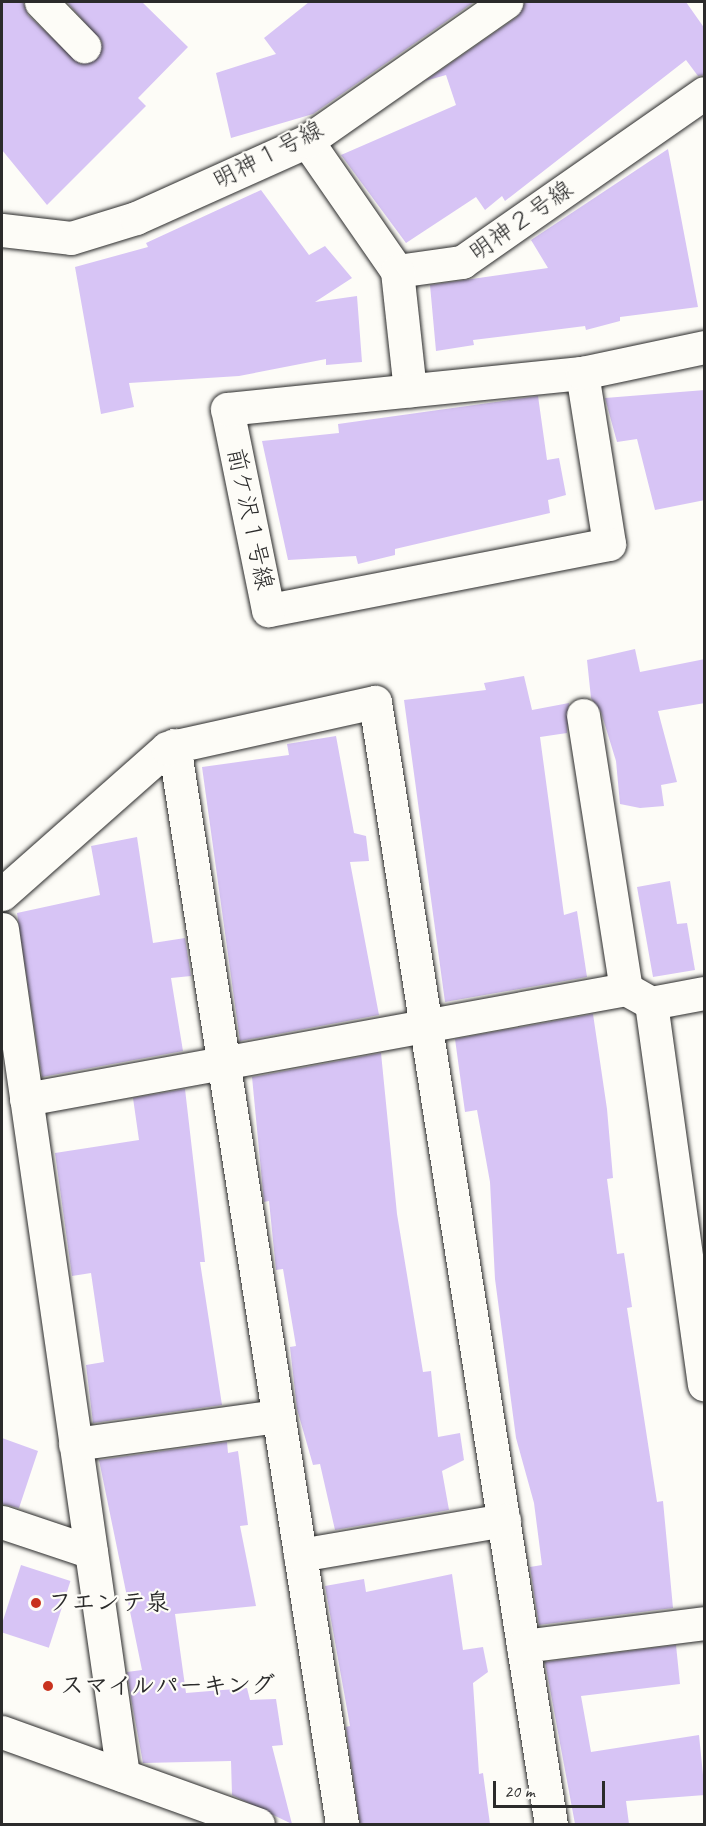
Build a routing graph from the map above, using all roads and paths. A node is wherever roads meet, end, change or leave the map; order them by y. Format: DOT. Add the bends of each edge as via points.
graph roads {
  1 [pos="41,2"];
  2 [pos="506,2"];
  3 [pos="84,46"];
  4 [pos="705,93"];
  5 [pos="307,141"];
  6 [pos="2,230"];
  7 [pos="397,271"];
  8 [pos="705,346"];
  9 [pos="582,373"];
  10 [pos="410,390"];
  11 [pos="583,715"];
  12 [pos="174,746"];
  13 [pos="2,894"];
  14 [pos="2,929"];
  15 [pos="705,993"];
  16 [pos="638,996"];
  17 [pos="426,1026"];
  18 [pos="223,1063"];
  19 [pos="26,1100"];
  20 [pos="705,1384"];
  21 [pos="278,1416"];
  22 [pos="75,1444"];
  23 [pos="504,1520"];
  24 [pos="2,1522"];
  25 [pos="91,1552"];
  26 [pos="300,1555"];
  27 [pos="705,1623"];
  28 [pos="523,1646"];
  29 [pos="2,1732"];
  30 [pos="123,1775"];
  31 [pos="258,1824"];
  32 [pos="342,1824"];
  33 [pos="551,1824"];
  1 -- 3 [label="street"];
  2 -- 5 [label="street, 明神１号線"];
  4 -- 7 [label="street, 明神２号線" via="462,262"];
  5 -- 6 [label="street, 明神１号線" via="136,218 71,238"];
  5 -- 7 [label="street"];
  7 -- 10 [label="street"];
  8 -- 9 [label="street, 前ケ沢１号線"];
  9 -- 10 [label="street, 前ケ沢１号線"];
  9 -- 10 [label="street, 前ケ沢１号線" via="609,544 268,610 227,409"];
  11 -- 16 [label="street"];
  12 -- 13 [label="street"];
  12 -- 17 [label="street" via="375,702"];
  12 -- 18 [label="street"];
  14 -- 19 [label="street"];
  15 -- 16 [label="street"];
  16 -- 17 [label="street"];
  16 -- 20 [label="street"];
  17 -- 18 [label="street"];
  17 -- 23 [label="street"];
  18 -- 19 [label="street"];
  18 -- 21 [label="street"];
  19 -- 22 [label="street"];
  21 -- 22 [label="street"];
  21 -- 26 [label="street"];
  22 -- 25 [label="street"];
  23 -- 26 [label="street"];
  23 -- 28 [label="street"];
  24 -- 25 [label="street"];
  25 -- 30 [label="street"];
  26 -- 32 [label="street"];
  27 -- 28 [label="street"];
  28 -- 33 [label="street"];
  29 -- 30 [label="street"];
  30 -- 31 [label="street"];
}
